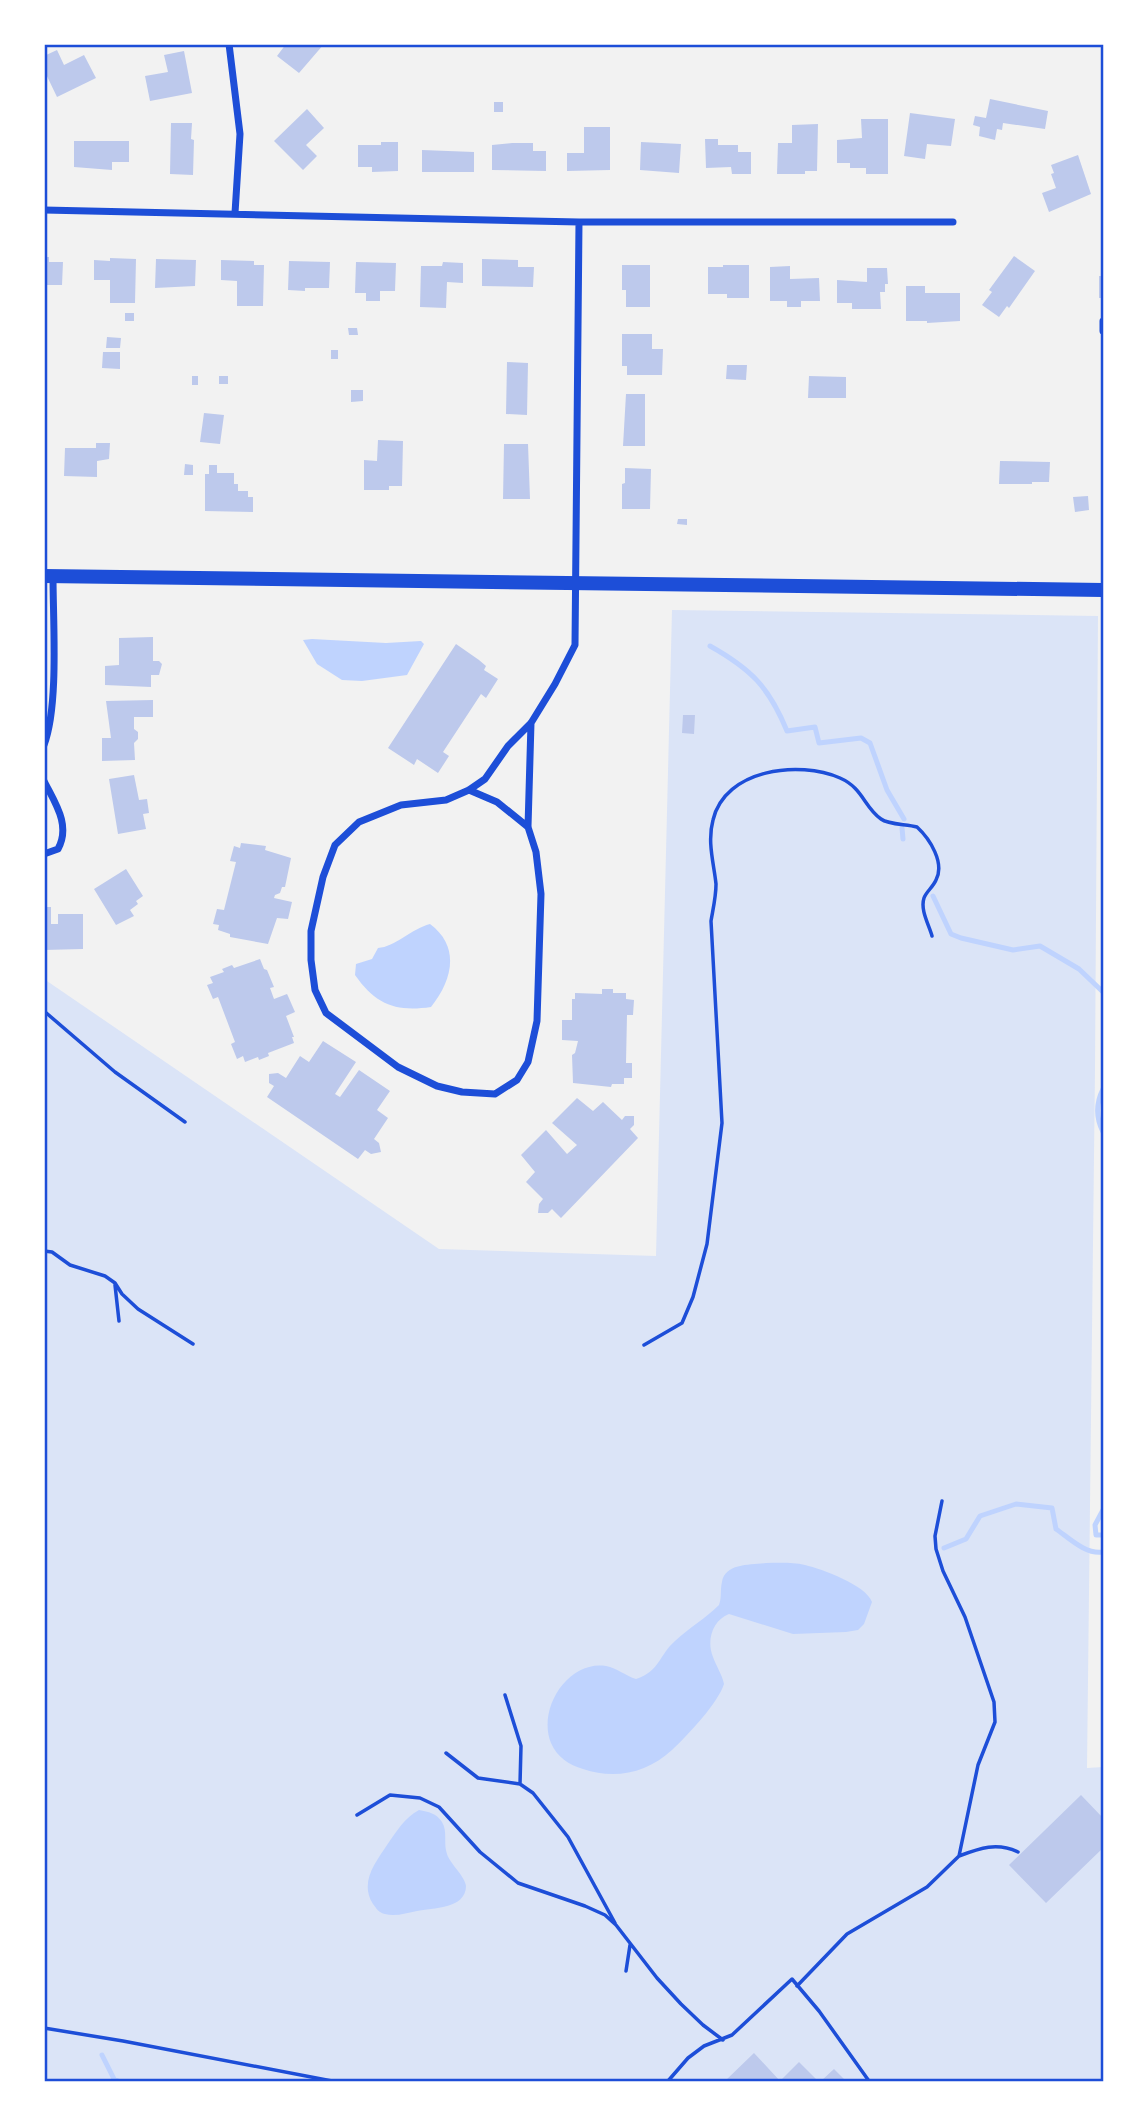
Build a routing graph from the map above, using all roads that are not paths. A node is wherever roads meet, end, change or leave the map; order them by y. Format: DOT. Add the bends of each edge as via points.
graph roads {
  1 [pos="229,44"];
  2 [pos="44,210"];
  3 [pos="235,213"];
  4 [pos="579,222"];
  5 [pos="953,222"];
  6 [pos="1103,321"];
  7 [pos="1103,331"];
  8 [pos="48,576"];
  9 [pos="576,584"];
  10 [pos="1103,590"];
  11 [pos="531,723"];
  12 [pos="44,745"];
  13 [pos="44,781"];
  14 [pos="469,790"];
  15 [pos="528,827"];
  16 [pos="44,854"];
  1 -- 3 [label="street" via="240,134"];
  2 -- 3 [label="street"];
  3 -- 4 [label="street"];
  4 -- 5 [label="street"];
  4 -- 9 [label="street"];
  6 -- 7 [label="street"];
  8 -- 9 [label="main road"];
  8 -- 12 [label="street" via="52,681"];
  9 -- 10 [label="main road"];
  9 -- 11 [label="street" via="575,645"];
  11 -- 14 [label="street" via="485,779"];
  11 -- 15 [label="street"];
  13 -- 16 [label="street" via="63,832 58,849"];
  14 -- 15 [label="street" via="497,802"];
  14 -- 15 [label="street" via="446,800 401,805 359,822 335,845 311,931 315,990 326,1013 398,1067 437,1086 495,1094 517,1080 528,1062 537,1021 541,894"];
}
